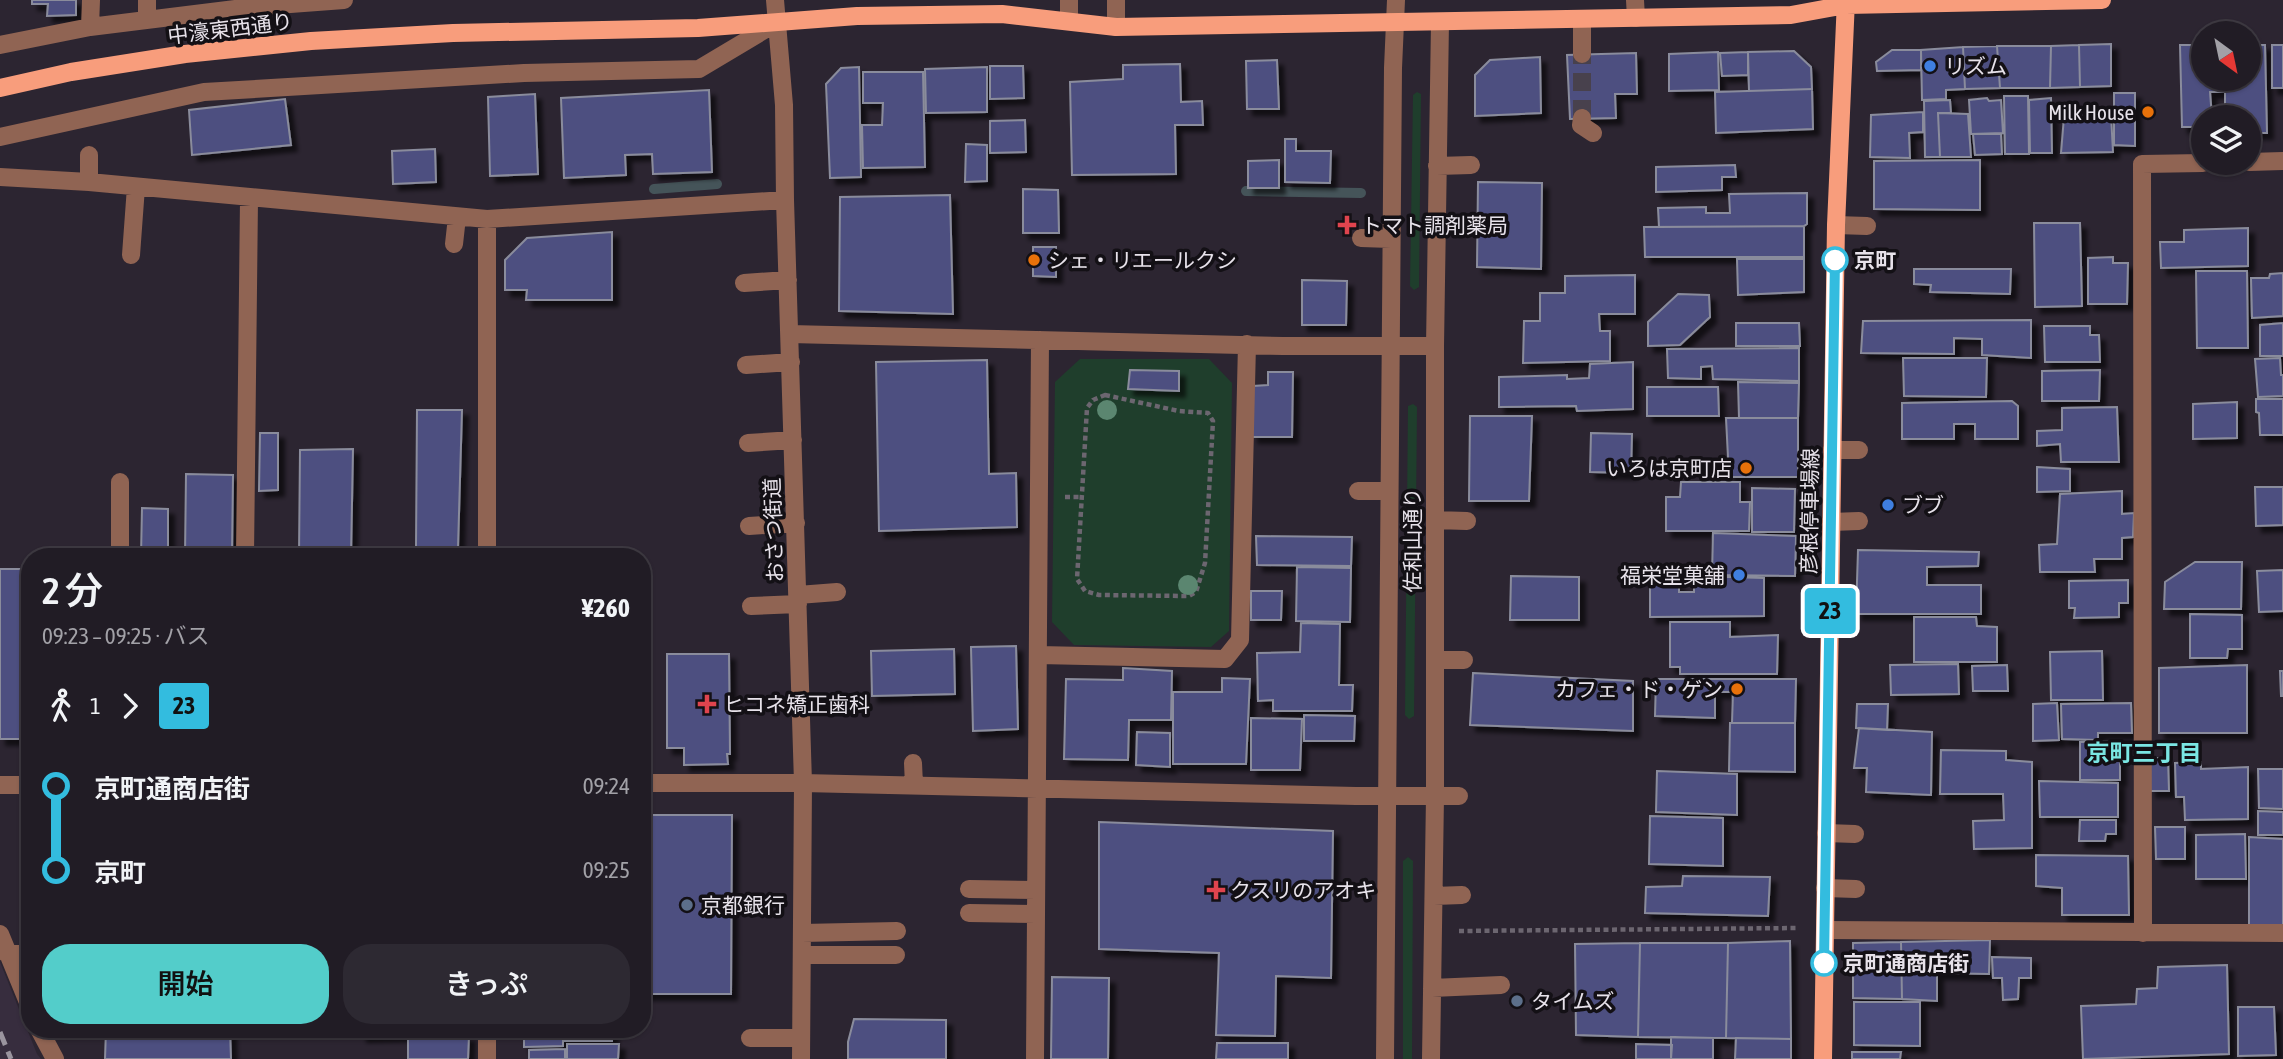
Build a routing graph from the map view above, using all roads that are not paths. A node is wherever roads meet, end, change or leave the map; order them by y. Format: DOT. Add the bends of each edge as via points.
graph roads {
  1 [pos="90,0"];
  2 [pos="147,0"];
  3 [pos="344,0"];
  4 [pos="775,0"];
  5 [pos="1069,0"];
  6 [pos="1115,0"];
  7 [pos="1396,0"];
  8 [pos="2102,0"];
  9 [pos="1846,3"];
  10 [pos="1635,9"];
  11 [pos="1582,19"];
  12 [pos="147,20"];
  13 [pos="1069,21"];
  14 [pos="1394,22"];
  15 [pos="1440,22"];
  16 [pos="776,23"];
  17 [pos="90,27"];
  18 [pos="1116,27"];
  19 [pos="0,45"];
  20 [pos="1582,54"];
  21 [pos="0,88"];
  22 [pos="1581,118"];
  23 [pos="1593,133"];
  24 [pos="0,137"];
  25 [pos="89,155"];
  26 [pos="2283,161"];
  27 [pos="2261,162"];
  28 [pos="2191,163"];
  29 [pos="1471,165"];
  30 [pos="1437,166"];
  31 [pos="0,177"];
  32 [pos="89,182"];
  33 [pos="136,187"];
  34 [pos="249,199"];
  35 [pos="785,200"];
  36 [pos="349,203"];
  37 [pos="453,211"];
  38 [pos="487,219"];
  39 [pos="1836,225"];
  40 [pos="1867,226"];
  41 [pos="360,227"];
  42 [pos="1361,238"];
  43 [pos="1391,239"];
  44 [pos="454,244"];
  45 [pos="131,255"];
  46 [pos="788,280"];
  47 [pos="744,283"];
  48 [pos="790,334"];
  49 [pos="1040,340"];
  50 [pos="1247,344"];
  51 [pos="1390,346"];
  52 [pos="1435,346"];
  53 [pos="791,362"];
  54 [pos="746,365"];
  55 [pos="793,440"];
  56 [pos="748,443"];
  57 [pos="1832,450"];
  58 [pos="1859,450"];
  59 [pos="120,482"];
  60 [pos="1358,491"];
  61 [pos="1389,491"];
  62 [pos="1435,520"];
  63 [pos="1467,521"];
  64 [pos="1859,521"];
  65 [pos="1831,522"];
  66 [pos="796,523"];
  67 [pos="749,526"];
  68 [pos="120,548"];
  69 [pos="245,548"];
  70 [pos="489,548"];
  71 [pos="837,592"];
  72 [pos="798,599"];
  73 [pos="751,606"];
  74 [pos="1039,655"];
  75 [pos="1435,660"];
  76 [pos="1464,660"];
  77 [pos="913,763"];
  78 [pos="651,783"];
  79 [pos="803,783"];
  80 [pos="0,785"];
  81 [pos="21,785"];
  82 [pos="914,785"];
  83 [pos="1037,788"];
  84 [pos="1387,796"];
  85 [pos="1435,796"];
  86 [pos="1459,796"];
  87 [pos="1826,834"];
  88 [pos="1855,834"];
  89 [pos="1825,888"];
  90 [pos="1856,888"];
  91 [pos="969,889"];
  92 [pos="1036,890"];
  93 [pos="1462,895"];
  94 [pos="1434,896"];
  95 [pos="970,913"];
  96 [pos="1036,914"];
  97 [pos="1825,930"];
  98 [pos="897,931"];
  99 [pos="802,933"];
  100 [pos="2143,933"];
  101 [pos="2283,933"];
  102 [pos="0,934"];
  103 [pos="7,954"];
  104 [pos="21,954"];
  105 [pos="802,955"];
  106 [pos="896,955"];
  107 [pos="1501,985"];
  108 [pos="21,986"];
  109 [pos="1432,988"];
  110 [pos="44,1038"];
  111 [pos="487,1038"];
  112 [pos="750,1038"];
  113 [pos="801,1038"];
  114 [pos="55,1059"];
  115 [pos="487,1059"];
  116 [pos="801,1059"];
  117 [pos="1035,1059"];
  118 [pos="1385,1059"];
  119 [pos="1431,1059"];
  120 [pos="1823,1059"];
  1 -- 17 [label="street"];
  2 -- 12 [label="street"];
  3 -- 12 [label="street"];
  4 -- 16 [label="street, おさつ街道"];
  5 -- 13 [label="street"];
  6 -- 18 [label="street"];
  7 -- 14 [label="street, 佐和山通り"];
  8 -- 9 [label="main road, 中濠東西通り"];
  9 -- 10 [label="main road, 中濠東西通り" via="1791,15"];
  9 -- 39 [label="main road, 彦根停車場線"];
  10 -- 11 [label="main road, 中濠東西通り"];
  11 -- 15 [label="main road, 中濠東西通り"];
  11 -- 20 [label="street"];
  12 -- 17 [label="street"];
  13 -- 16 [label="main road, 中濠東西通り" via="1002,13"];
  13 -- 18 [label="main road, 中濠東西通り"];
  14 -- 15 [label="main road, 中濠東西通り"];
  14 -- 18 [label="main road, 中濠東西通り"];
  14 -- 43 [label="street, 佐和山通り"];
  15 -- 30 [label="street, 佐和山通り"];
  16 -- 21 [label="main road, 中濠東西通り" via="311,41 185,54"];
  16 -- 24 [label="street" via="699,69 524,73 204,92"];
  16 -- 35 [label="street, おさつ街道" via="784,105"];
  17 -- 19 [label="street"];
  22 -- 23 [label="street" via="1581,125"];
  25 -- 32 [label="street"];
  26 -- 27 [label="street"];
  28 -- 100 [label="street" via="2142,164"];
  29 -- 30 [label="street"];
  30 -- 52 [label="street, 佐和山通り"];
  31 -- 32 [label="street"];
  32 -- 33 [label="street"];
  33 -- 34 [label="street"];
  33 -- 45 [label="street"];
  34 -- 36 [label="street"];
  34 -- 69 [label="street" via="253,297"];
  35 -- 38 [label="street"];
  35 -- 46 [label="street, おさつ街道"];
  36 -- 37 [label="street"];
  36 -- 41 [label="street"];
  37 -- 38 [label="street"];
  37 -- 44 [label="street"];
  38 -- 70 [label="street" via="495,314 494,532"];
  39 -- 40 [label="street"];
  39 -- 57 [label="main road, 彦根停車場線"];
  42 -- 43 [label="street"];
  43 -- 51 [label="street, 佐和山通り"];
  46 -- 47 [label="street"];
  46 -- 48 [label="street, おさつ街道"];
  48 -- 49 [label="street" via="999,331"];
  48 -- 53 [label="street, おさつ街道"];
  49 -- 50 [label="street" via="1103,334"];
  49 -- 74 [label="street"];
  50 -- 51 [label="street" via="1283,338"];
  50 -- 74 [label="street" via="1240,640 1225,659"];
  51 -- 52 [label="street"];
  51 -- 61 [label="street, 佐和山通り"];
  52 -- 62 [label="street, 佐和山通り"];
  53 -- 54 [label="street"];
  53 -- 55 [label="street, おさつ街道"];
  55 -- 56 [label="street"];
  55 -- 66 [label="street, おさつ街道"];
  57 -- 58 [label="street"];
  57 -- 65 [label="main road, 彦根停車場線"];
  59 -- 68 [label="street"];
  60 -- 61 [label="street"];
  61 -- 84 [label="street, 佐和山通り"];
  62 -- 63 [label="street"];
  62 -- 75 [label="street, 佐和山通り"];
  64 -- 65 [label="street"];
  65 -- 87 [label="main road, 彦根停車場線"];
  66 -- 67 [label="street"];
  66 -- 72 [label="street, おさつ街道"];
  71 -- 72 [label="street"];
  72 -- 73 [label="street"];
  72 -- 79 [label="street, おさつ街道"];
  74 -- 83 [label="street"];
  75 -- 76 [label="street"];
  75 -- 85 [label="street, 佐和山通り"];
  77 -- 82 [label="street"];
  78 -- 79 [label="street"];
  79 -- 82 [label="street"];
  79 -- 99 [label="street, おさつ街道"];
  80 -- 81 [label="street"];
  82 -- 83 [label="street"];
  83 -- 84 [label="street"];
  83 -- 92 [label="street"];
  84 -- 85 [label="street"];
  84 -- 118 [label="street, 佐和山通り"];
  85 -- 86 [label="street"];
  85 -- 94 [label="street, 佐和山通り"];
  87 -- 88 [label="street"];
  87 -- 89 [label="main road, 彦根停車場線"];
  89 -- 90 [label="street"];
  89 -- 97 [label="main road, 彦根停車場線"];
  91 -- 92 [label="street"];
  92 -- 96 [label="street"];
  93 -- 94 [label="street"];
  94 -- 109 [label="street, 佐和山通り"];
  95 -- 96 [label="street"];
  96 -- 117 [label="street"];
  97 -- 100 [label="street"];
  97 -- 120 [label="main road, 彦根停車場線"];
  98 -- 99 [label="street"];
  99 -- 105 [label="street, おさつ街道"];
  100 -- 101 [label="street"];
  102 -- 103 [label="street"];
  103 -- 104 [label="street"];
  103 -- 108 [label="street"];
  105 -- 106 [label="street"];
  105 -- 113 [label="street, おさつ街道"];
  107 -- 109 [label="street"];
  109 -- 119 [label="street, 佐和山通り"];
  110 -- 114 [label="street"];
  111 -- 115 [label="street"];
  112 -- 113 [label="street"];
  113 -- 116 [label="street, おさつ街道"];
}
